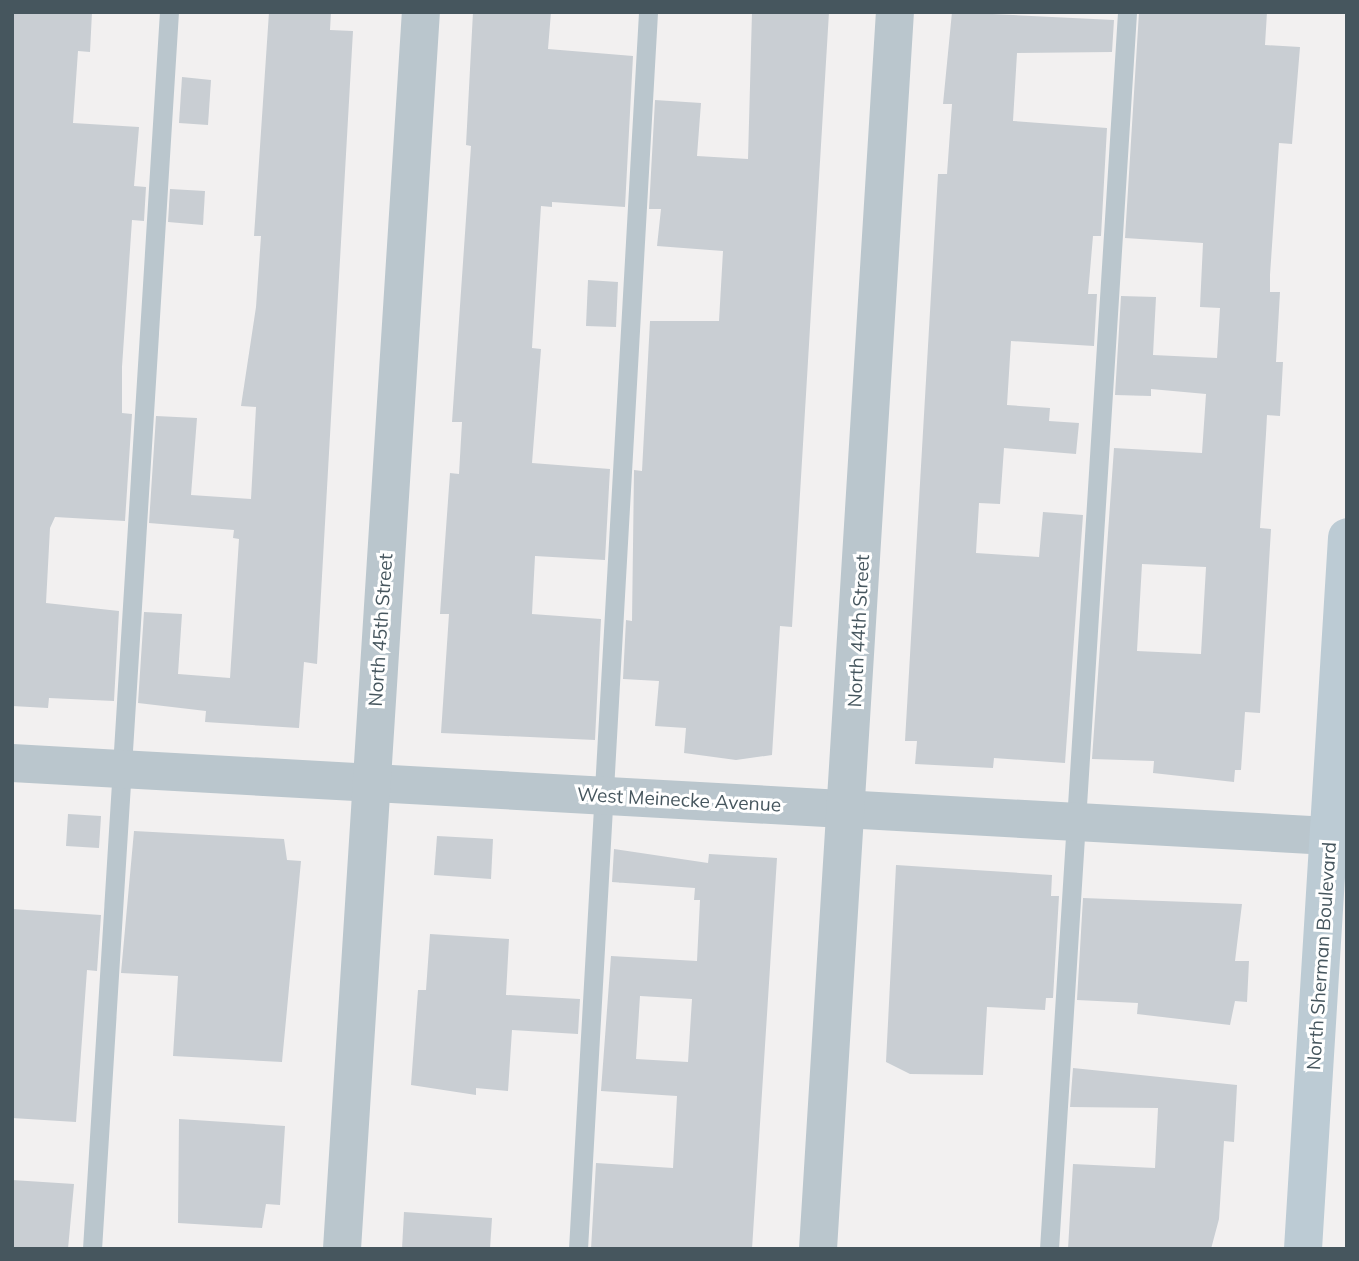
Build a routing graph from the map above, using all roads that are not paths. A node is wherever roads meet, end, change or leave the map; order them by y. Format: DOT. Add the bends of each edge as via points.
graph roads {
  1 [pos="169,12"];
  2 [pos="421,12"];
  3 [pos="648,12"];
  4 [pos="895,12"];
  5 [pos="1127,12"];
  6 [pos="1347,537"];
  7 [pos="12,763"];
  8 [pos="118,769"];
  9 [pos="370,783"];
  10 [pos="604,796"];
  11 [pos="849,810"];
  12 [pos="1075,822"];
  13 [pos="1338,836"];
  14 [pos="92,1249"];
  15 [pos="342,1249"];
  16 [pos="578,1249"];
  17 [pos="818,1249"];
  18 [pos="1049,1249"];
  19 [pos="1303,1249"];
  1 -- 8 [label="lane"];
  2 -- 9 [label="street, North 45th Street"];
  3 -- 10 [label="lane"];
  4 -- 11 [label="street, North 44th Street"];
  5 -- 12 [label="lane"];
  6 -- 13 [label="main road, North Sherman Boulevard"];
  7 -- 8 [label="street, West Meinecke Avenue"];
  8 -- 9 [label="street, West Meinecke Avenue"];
  8 -- 14 [label="lane"];
  9 -- 10 [label="street, West Meinecke Avenue"];
  9 -- 15 [label="street, North 45th Street"];
  10 -- 11 [label="street, West Meinecke Avenue"];
  10 -- 16 [label="lane"];
  11 -- 12 [label="street, West Meinecke Avenue"];
  11 -- 17 [label="street, North 44th Street"];
  12 -- 13 [label="street, West Meinecke Avenue"];
  12 -- 18 [label="lane"];
  13 -- 19 [label="main road, North Sherman Boulevard"];
}
